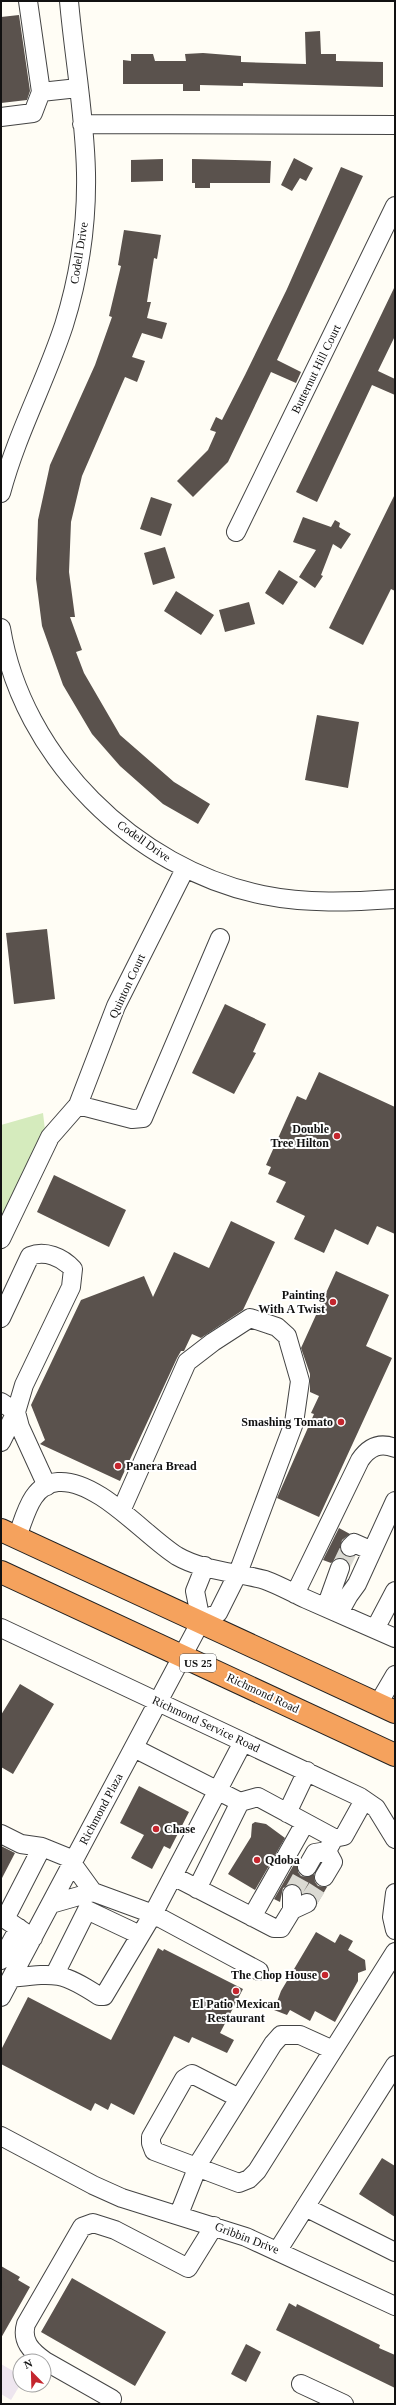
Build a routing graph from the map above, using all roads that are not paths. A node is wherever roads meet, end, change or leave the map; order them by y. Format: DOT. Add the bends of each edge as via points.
graph roads {
  1 [pos="28,1"];
  2 [pos="69,1"];
  3 [pos="78,88"];
  4 [pos="41,92"];
  5 [pos="1,117"];
  6 [pos="82,124"];
  7 [pos="395,124"];
  8 [pos="395,206"];
  9 [pos="1,493"];
  10 [pos="236,532"];
  11 [pos="1,628"];
  12 [pos="185,869"];
  13 [pos="395,899"];
  14 [pos="220,938"];
  15 [pos="78,1105"];
  16 [pos="1,1239"];
  17 [pos="1,1318"];
  18 [pos="1,1402"];
  19 [pos="16,1412"];
  20 [pos="1,1442"];
  21 [pos="395,1448"];
  22 [pos="47,1486"];
  23 [pos="395,1501"];
  24 [pos="121,1511"];
  25 [pos="9,1534"];
  26 [pos="350,1547"];
  27 [pos="372,1551"];
  28 [pos="205,1566"];
  29 [pos="340,1568"];
  30 [pos="1,1572"];
  31 [pos="238,1573"];
  32 [pos="395,1591"];
  33 [pos="295,1594"];
  34 [pos="332,1610"];
  35 [pos="201,1621"];
  36 [pos="1,1628"];
  37 [pos="375,1629"];
  38 [pos="395,1638"];
  39 [pos="183,1656"];
  40 [pos="395,1675"];
  41 [pos="158,1702"];
  42 [pos="387,1708"];
  43 [pos="243,1742"];
  44 [pos="134,1748"];
  45 [pos="395,1755"];
  46 [pos="308,1771"];
  47 [pos="218,1789"];
  48 [pos="364,1800"];
  49 [pos="240,1802"];
  50 [pos="287,1813"];
  51 [pos="305,1822"];
  52 [pos="1,1834"];
  53 [pos="395,1839"];
  54 [pos="331,1845"];
  55 [pos="42,1847"];
  56 [pos="73,1862"];
  57 [pos="316,1872"];
  58 [pos="173,1876"];
  59 [pos="197,1889"];
  60 [pos="93,1892"];
  61 [pos="395,1893"];
  62 [pos="298,1901"];
  63 [pos="50,1904"];
  64 [pos="153,1914"];
  65 [pos="252,1917"];
  66 [pos="395,1930"];
  67 [pos="26,1933"];
  68 [pos="140,1935"];
  69 [pos="395,1952"];
  70 [pos="1,1960"];
  71 [pos="259,1971"];
  72 [pos="55,1974"];
  73 [pos="11,1978"];
  74 [pos="1,1997"];
  75 [pos="334,2050"];
  76 [pos="395,2065"];
  77 [pos="239,2098"];
  78 [pos="1,2136"];
  79 [pos="198,2167"];
  80 [pos="305,2207"];
  81 [pos="179,2214"];
  82 [pos="214,2226"];
  83 [pos="278,2250"];
  84 [pos="395,2252"];
  85 [pos="395,2306"];
  86 [pos="301,2384"];
  87 [pos="112,2399"];
  88 [pos="344,2404"];
  1 -- 4 [label="street"];
  2 -- 3 [label="street, Codell Drive"];
  3 -- 4 [label="street"];
  3 -- 6 [label="street, Codell Drive"];
  4 -- 5 [label="street" via="33,113"];
  6 -- 7 [label="street"];
  6 -- 9 [label="street, Codell Drive" via="86,205 75,283 64,325 18,437"];
  8 -- 10 [label="street, Butternut Hill Court"];
  11 -- 12 [label="street, Codell Drive" via="13,673 26,704 50,748 68,773 90,799 116,822"];
  12 -- 13 [label="street, Codell Drive" via="229,886 296,900 335,903"];
  12 -- 15 [label="street, Quinton Court" via="116,1006"];
  14 -- 15 [label="street" via="143,1118 132,1119"];
  15 -- 16 [label="street" via="50,1137"];
  17 -- 19 [label="street" via="30,1256 46,1253 68,1263 73,1269 71,1287 24,1385"];
  18 -- 19 [label="street"];
  19 -- 20 [label="street"];
  19 -- 22 [label="street" via="20,1427"];
  21 -- 33 [label="street" via="385,1444 373,1447 360,1460"];
  22 -- 24 [label="street" via="59,1482 88,1490"];
  22 -- 25 [label="street" via="34,1495"];
  23 -- 27 [label="street"];
  24 -- 28 [label="street" via="177,1556"];
  24 -- 31 [label="street" via="187,1362 250,1318 277,1328 287,1336 300,1381 294,1423"];
  25 -- 35 [label="highway"];
  26 -- 27 [label="street" via="354,1544"];
  27 -- 34 [label="street" via="357,1584"];
  28 -- 31 [label="street"];
  28 -- 35 [label="street" via="195,1592"];
  29 -- 34 [label="street"];
  30 -- 39 [label="highway, Richmond Road / US 25"];
  31 -- 33 [label="street" via="266,1581"];
  31 -- 35 [label="street" via="218,1613"];
  32 -- 37 [label="street"];
  33 -- 34 [label="street"];
  34 -- 37 [label="street"];
  35 -- 39 [label="street, Richmond Plaza"];
  35 -- 42 [label="highway"];
  36 -- 41 [label="street, Richmond Service Road"];
  37 -- 38 [label="street"];
  39 -- 41 [label="street, Richmond Plaza"];
  39 -- 45 [label="highway, Richmond Road / US 25"];
  40 -- 42 [label="street"];
  41 -- 43 [label="street, Richmond Service Road"];
  41 -- 44 [label="street, Richmond Plaza"];
  43 -- 46 [label="street, Richmond Service Road"];
  43 -- 47 [label="street"];
  44 -- 47 [label="street"];
  44 -- 56 [label="street, Richmond Plaza"];
  46 -- 48 [label="street, Richmond Service Road"];
  46 -- 50 [label="street"];
  47 -- 49 [label="street"];
  47 -- 58 [label="street"];
  48 -- 53 [label="street, Richmond Service Road" via="376,1808"];
  48 -- 54 [label="street" via="344,1836"];
  49 -- 50 [label="street" via="258,1797"];
  49 -- 59 [label="street"];
  50 -- 51 [label="street"];
  51 -- 54 [label="street"];
  51 -- 65 [label="street"];
  52 -- 55 [label="street" via="21,1844"];
  54 -- 57 [label="street" via="315,1854"];
  55 -- 56 [label="street"];
  55 -- 67 [label="street" via="5,1919"];
  56 -- 60 [label="street"];
  56 -- 63 [label="street, Richmond Plaza"];
  58 -- 59 [label="street"];
  58 -- 64 [label="street"];
  59 -- 65 [label="street"];
  60 -- 63 [label="street"];
  60 -- 64 [label="street"];
  61 -- 66 [label="street" via="392,1917"];
  62 -- 65 [label="street" via="281,1928 274,1928"];
  63 -- 67 [label="street, Richmond Plaza"];
  64 -- 68 [label="street"];
  64 -- 71 [label="street"];
  67 -- 70 [label="street"];
  67 -- 73 [label="street, Richmond Plaza"];
  68 -- 72 [label="street" via="104,1996 99,1996 68,1978"];
  68 -- 72 [label="street" via="87,1910"];
  69 -- 75 [label="street"];
  72 -- 73 [label="street"];
  73 -- 74 [label="street, Richmond Plaza"];
  75 -- 77 [label="street" via="300,2035 281,2035"];
  75 -- 79 [label="street" via="257,2171 249,2179 239,2183"];
  76 -- 80 [label="street"];
  77 -- 79 [label="street"];
  77 -- 79 [label="street" via="200,2076 192,2074 184,2079 151,2137 151,2143 154,2151"];
  78 -- 81 [label="street, Gribbin Drive" via="122,2198"];
  79 -- 81 [label="street"];
  80 -- 83 [label="street"];
  80 -- 84 [label="street"];
  81 -- 82 [label="street, Gribbin Drive"];
  82 -- 83 [label="street, Gribbin Drive"];
  82 -- 87 [label="street" via="188,2268 115,2230 93,2223 82,2227 26,2324 25,2341 35,2354 45,2361"];
  83 -- 85 [label="street, Gribbin Drive"];
  86 -- 88 [label="street"];
}
